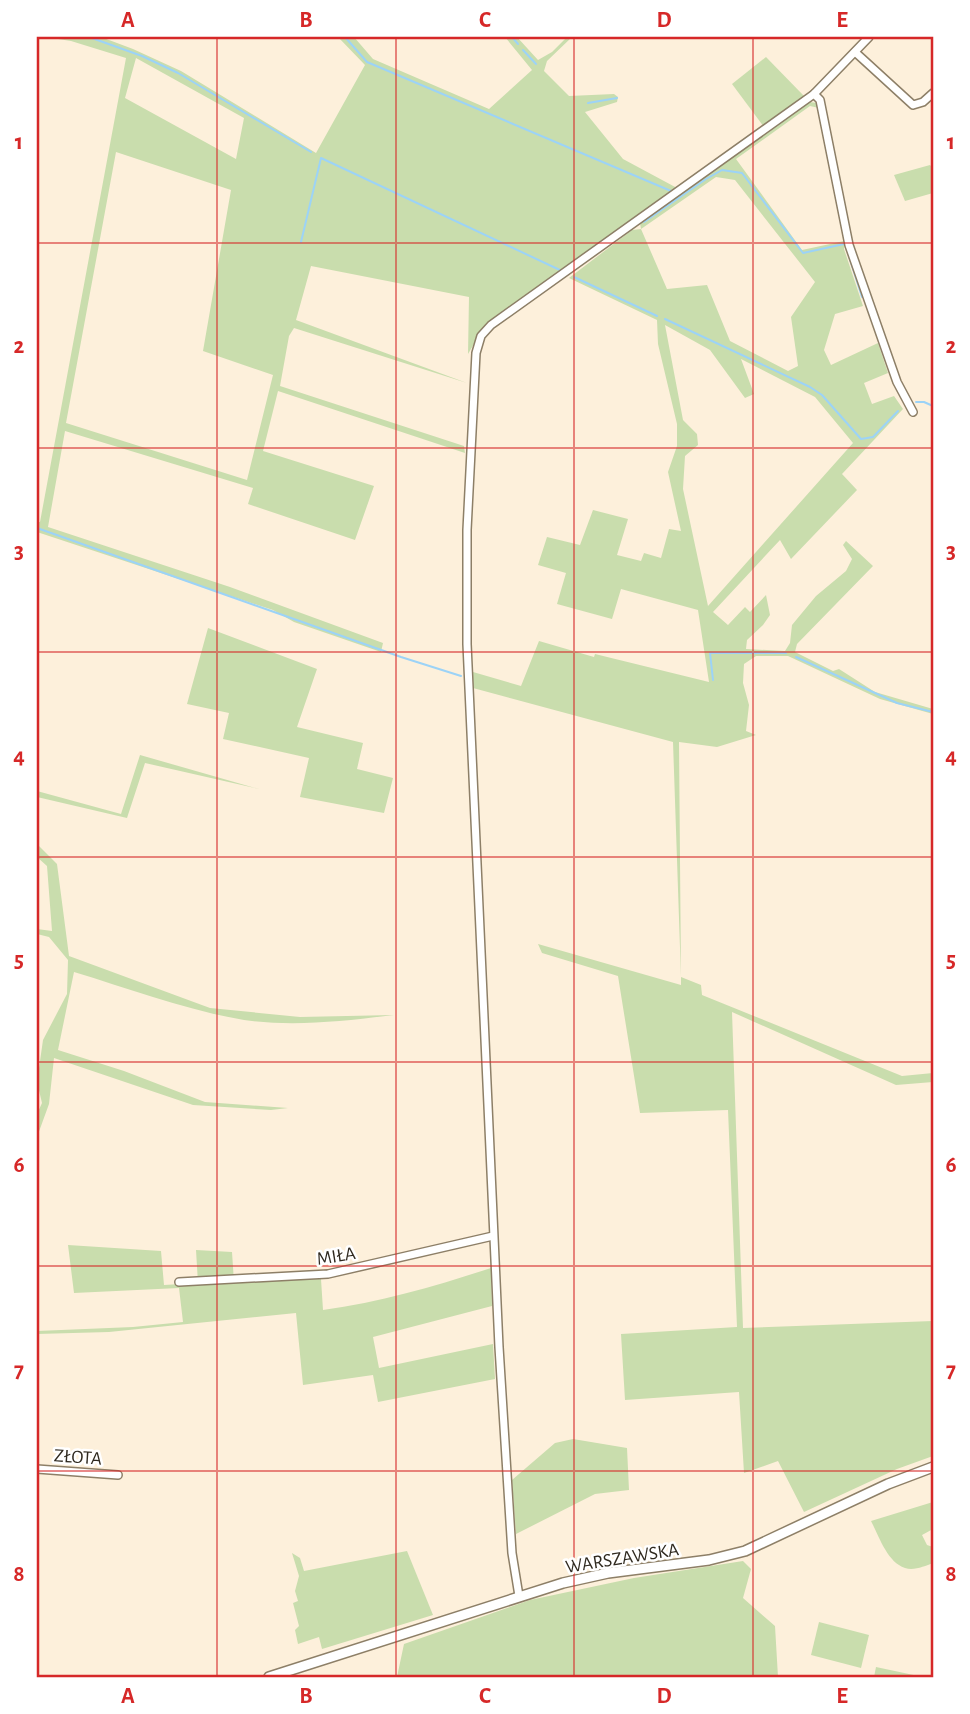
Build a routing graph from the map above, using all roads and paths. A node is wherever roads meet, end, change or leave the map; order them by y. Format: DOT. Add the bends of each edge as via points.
graph roads {
  1 [pos="869,37"];
  2 [pos="855,52"];
  3 [pos="933,93"];
  4 [pos="814,94"];
  5 [pos="913,412"];
  6 [pos="493,1236"];
  7 [pos="179,1282"];
  8 [pos="933,1467"];
  9 [pos="37,1469"];
  10 [pos="118,1475"];
  11 [pos="519,1597"];
  12 [pos="270,1677"];
  1 -- 2 [label="street"];
  2 -- 3 [label="street" via="913,105"];
  2 -- 4 [label="street"];
  4 -- 5 [label="street" via="820,100 849,245 897,382"];
  4 -- 6 [label="street" via="491,325 481,336 476,353 467,530 467,644"];
  6 -- 7 [label="street, MIŁA" via="328,1274"];
  6 -- 11 [label="street" via="512,1553"];
  8 -- 11 [label="main road, WARSZAWSKA" via="745,1551 689,1564 587,1577"];
  9 -- 10 [label="street, ZŁOTA"];
  11 -- 12 [label="main road, WARSZAWSKA"];
}
